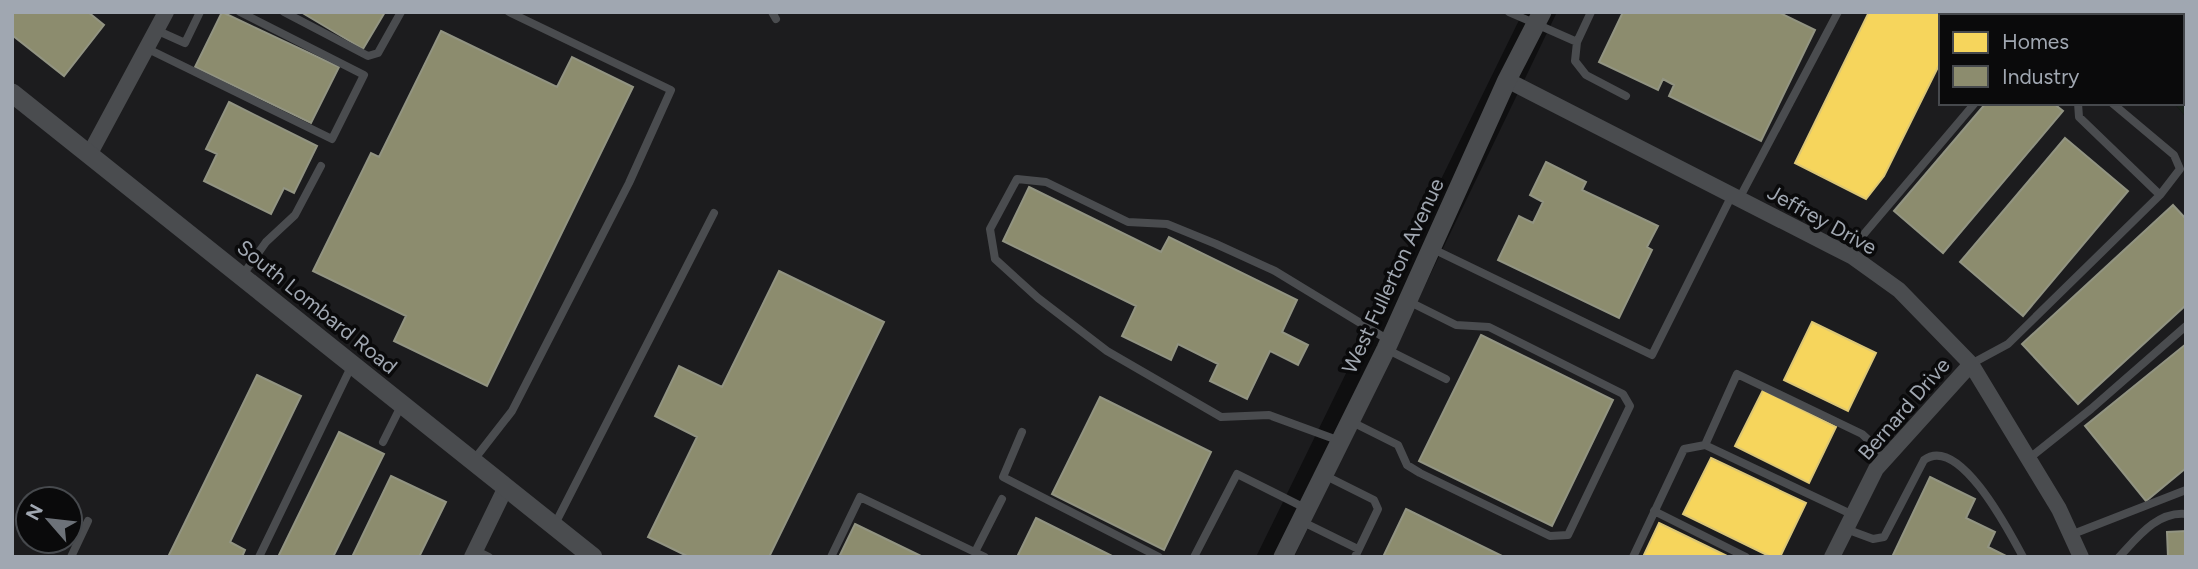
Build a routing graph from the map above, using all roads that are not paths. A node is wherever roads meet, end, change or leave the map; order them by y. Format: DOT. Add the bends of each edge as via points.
graph roads {
  1 [pos="200,12"];
  2 [pos="240,12"];
  3 [pos="284,12"];
  4 [pos="401,12"];
  5 [pos="509,12"];
  6 [pos="1509,12"];
  7 [pos="1591,12"];
  8 [pos="1838,12"];
  9 [pos="161,18"];
  10 [pos="1539,19"];
  11 [pos="1577,42"];
  12 [pos="146,48"];
  13 [pos="1507,80"];
  14 [pos="12,93"];
  15 [pos="1626,96"];
  16 [pos="1973,105"];
  17 [pos="2078,105"];
  18 [pos="2114,105"];
  19 [pos="89,155"];
  20 [pos="321,166"];
  21 [pos="2160,195"];
  22 [pos="1735,197"];
  23 [pos="714,213"];
  24 [pos="1432,248"];
  25 [pos="1847,254"];
  26 [pos="242,276"];
  27 [pos="1408,301"];
  28 [pos="2186,326"];
  29 [pos="1388,345"];
  30 [pos="1971,364"];
  31 [pos="352,365"];
  32 [pos="1446,379"];
  33 [pos="402,404"];
  34 [pos="1350,422"];
  35 [pos="1023,432"];
  36 [pos="1340,441"];
  37 [pos="383,442"];
  38 [pos="1705,445"];
  39 [pos="1887,457"];
  40 [pos="2027,460"];
  41 [pos="473,461"];
  42 [pos="1324,475"];
  43 [pos="506,487"];
  44 [pos="2186,490"];
  45 [pos="1002,499"];
  46 [pos="1654,511"];
  47 [pos="2186,514"];
  48 [pos="1304,515"];
  49 [pos="88,520"];
  50 [pos="1849,522"];
  51 [pos="554,526"];
  52 [pos="2073,534"];
  53 [pos="975,552"];
  54 [pos="1357,553"];
  55 [pos="479,554"];
  56 [pos="1834,556"];
  57 [pos="71,557"];
  58 [pos="259,557"];
  59 [pos="593,557"];
  60 [pos="831,557"];
  61 [pos="985,557"];
  62 [pos="1159,557"];
  63 [pos="1194,557"];
  64 [pos="1283,557"];
  65 [pos="1633,557"];
  66 [pos="1746,557"];
  67 [pos="2023,557"];
  68 [pos="2081,557"];
  69 [pos="2119,557"];
  1 -- 9 [label="lane" via="185,43"];
  2 -- 12 [label="lane" via="365,75 332,139"];
  3 -- 4 [label="lane" via="368,56 378,53"];
  5 -- 41 [label="lane" via="671,90 629,183 512,411"];
  6 -- 10 [label="lane"];
  7 -- 11 [label="lane"];
  8 -- 22 [label="lane"];
  9 -- 12 [label="street"];
  10 -- 11 [label="lane"];
  10 -- 13 [label="street, West Fullerton Avenue"];
  11 -- 15 [label="lane" via="1575,61 1586,75"];
  12 -- 19 [label="street"];
  13 -- 22 [label="street, Jeffrey Drive"];
  13 -- 24 [label="street, West Fullerton Avenue"];
  14 -- 19 [label="street, South Lombard Road"];
  16 -- 25 [label="lane"];
  17 -- 21 [label="lane" via="2079,117"];
  18 -- 21 [label="lane" via="2174,155 2180,169"];
  19 -- 26 [label="street, South Lombard Road"];
  20 -- 26 [label="lane" via="295,215 266,242"];
  21 -- 30 [label="lane" via="2008,344"];
  22 -- 24 [label="lane" via="1652,355"];
  22 -- 25 [label="street, Jeffrey Drive"];
  23 -- 51 [label="lane"];
  24 -- 27 [label="street, West Fullerton Avenue"];
  25 -- 30 [label="street, Jeffrey Drive" via="1899,290"];
  26 -- 31 [label="street, South Lombard Road"];
  27 -- 29 [label="street, West Fullerton Avenue"];
  27 -- 34 [label="lane" via="1456,326 1489,327 1623,394 1630,406 1568,535 1550,536 1420,473 1407,465 1398,445"];
  28 -- 40 [label="lane"];
  29 -- 32 [label="lane"];
  29 -- 34 [label="street, West Fullerton Avenue"];
  29 -- 36 [label="lane" via="1263,265 1167,225 1128,222 1046,182 1017,179 990,229 995,259 1107,351 1221,417 1269,415"];
  30 -- 39 [label="street, Bernard Drive"];
  30 -- 40 [label="street, Jeffrey Drive"];
  31 -- 33 [label="street, South Lombard Road"];
  31 -- 58 [label="lane"];
  33 -- 37 [label="lane"];
  33 -- 41 [label="street, South Lombard Road"];
  34 -- 36 [label="street, West Fullerton Avenue"];
  35 -- 62 [label="lane" via="1003,477"];
  36 -- 42 [label="street, West Fullerton Avenue"];
  38 -- 39 [label="lane" via="1737,374 1863,434"];
  38 -- 46 [label="lane" via="1684,449"];
  38 -- 50 [label="lane"];
  39 -- 50 [label="street, Bernard Drive"];
  40 -- 52 [label="street, Jeffrey Drive"];
  41 -- 43 [label="street, South Lombard Road"];
  42 -- 48 [label="street, West Fullerton Avenue"];
  42 -- 54 [label="lane" via="1374,500 1378,509"];
  43 -- 51 [label="street, South Lombard Road"];
  43 -- 55 [label="street"];
  44 -- 52 [label="lane"];
  45 -- 53 [label="lane"];
  46 -- 65 [label="lane"];
  46 -- 66 [label="lane"];
  47 -- 69 [label="lane" via="2174,513 2151,524"];
  48 -- 54 [label="lane"];
  48 -- 63 [label="lane" via="1237,474"];
  48 -- 64 [label="street, West Fullerton Avenue"];
  49 -- 57 [label="lane"];
  50 -- 56 [label="street, Bernard Drive"];
  50 -- 67 [label="lane" via="1872,539 1884,537 1919,467 1933,454 1944,455 1961,465"];
  51 -- 59 [label="street, South Lombard Road"];
  52 -- 68 [label="street, Jeffrey Drive"];
  53 -- 60 [label="lane" via="860,497"];
  53 -- 61 [label="lane"];
}
